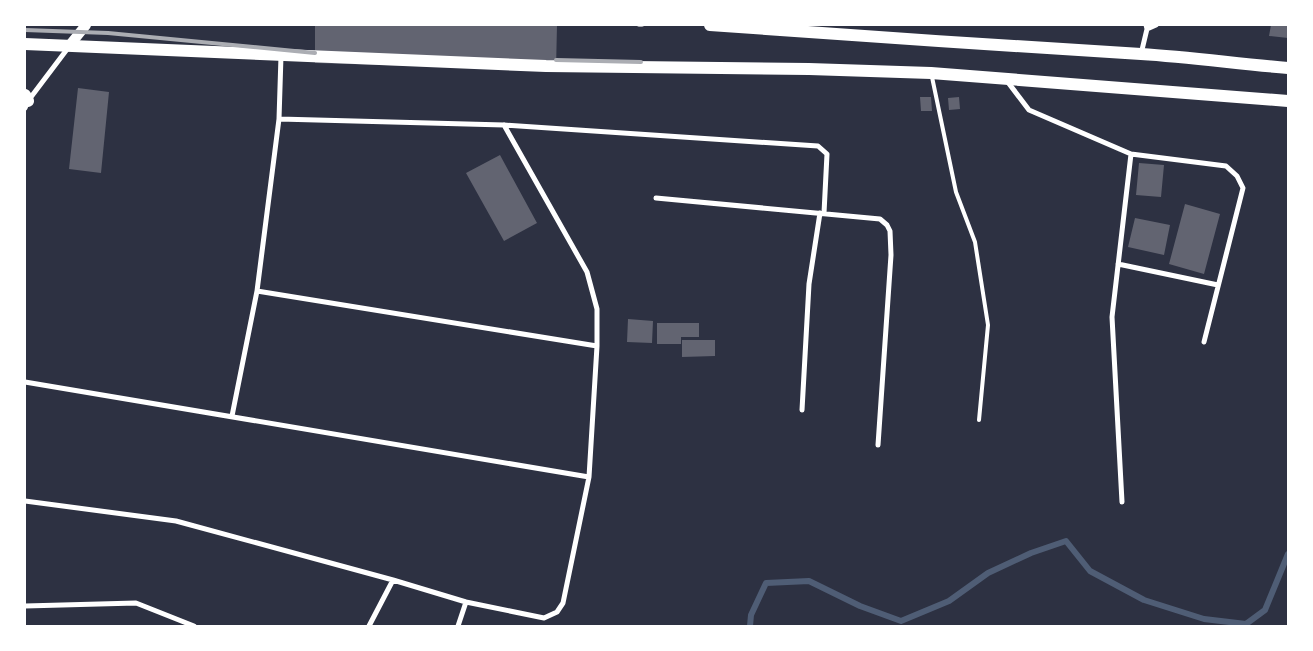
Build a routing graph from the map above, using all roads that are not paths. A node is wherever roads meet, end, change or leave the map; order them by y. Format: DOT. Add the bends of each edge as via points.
graph roads {
  1 [pos="86,25"];
  2 [pos="710,25"];
  3 [pos="1156,25"];
  4 [pos="1147,27"];
  5 [pos="25,44"];
  6 [pos="69,46"];
  7 [pos="1141,54"];
  8 [pos="281,55"];
  9 [pos="1288,68"];
  10 [pos="931,73"];
  11 [pos="1005,80"];
  12 [pos="1287,100"];
  13 [pos="26,102"];
  14 [pos="279,119"];
  15 [pos="504,125"];
  16 [pos="1131,154"];
  17 [pos="656,198"];
  18 [pos="822,213"];
  19 [pos="1118,264"];
  20 [pos="1218,286"];
  21 [pos="257,291"];
  22 [pos="1204,342"];
  23 [pos="597,346"];
  24 [pos="25,382"];
  25 [pos="802,410"];
  26 [pos="232,416"];
  27 [pos="979,420"];
  28 [pos="878,445"];
  29 [pos="589,477"];
  30 [pos="25,501"];
  31 [pos="1122,502"];
  32 [pos="393,580"];
  33 [pos="466,602"];
  34 [pos="25,606"];
  35 [pos="194,626"];
  36 [pos="369,626"];
  37 [pos="458,626"];
  1 -- 6 [label="main road"];
  2 -- 7 [label="main road"];
  3 -- 4 [label="street"];
  4 -- 7 [label="street"];
  5 -- 6 [label="main road"];
  6 -- 8 [label="main road"];
  6 -- 13 [label="street"];
  7 -- 9 [label="main road"];
  8 -- 10 [label="main road" via="536,66"];
  8 -- 14 [label="street"];
  10 -- 11 [label="main road"];
  10 -- 27 [label="lane" via="956,192 975,242 988,324"];
  11 -- 12 [label="main road"];
  11 -- 16 [label="street" via="1029,110"];
  14 -- 15 [label="street"];
  14 -- 21 [label="street"];
  15 -- 18 [label="street" via="818,146 827,154"];
  15 -- 23 [label="street" via="587,272 597,309"];
  16 -- 19 [label="street"];
  16 -- 20 [label="street" via="1226,166 1237,176 1243,188"];
  17 -- 18 [label="street"];
  18 -- 25 [label="street" via="809,284"];
  18 -- 28 [label="street" via="880,219 890,231"];
  19 -- 20 [label="street"];
  19 -- 31 [label="street" via="1112,317"];
  20 -- 22 [label="street"];
  21 -- 23 [label="street"];
  21 -- 26 [label="street"];
  23 -- 29 [label="street"];
  24 -- 26 [label="street"];
  26 -- 29 [label="street"];
  29 -- 33 [label="street" via="563,603 557,612 544,618"];
  30 -- 32 [label="street" via="176,520"];
  32 -- 33 [label="street"];
  32 -- 36 [label="street"];
  33 -- 37 [label="street"];
  34 -- 35 [label="street" via="136,603"];
}
